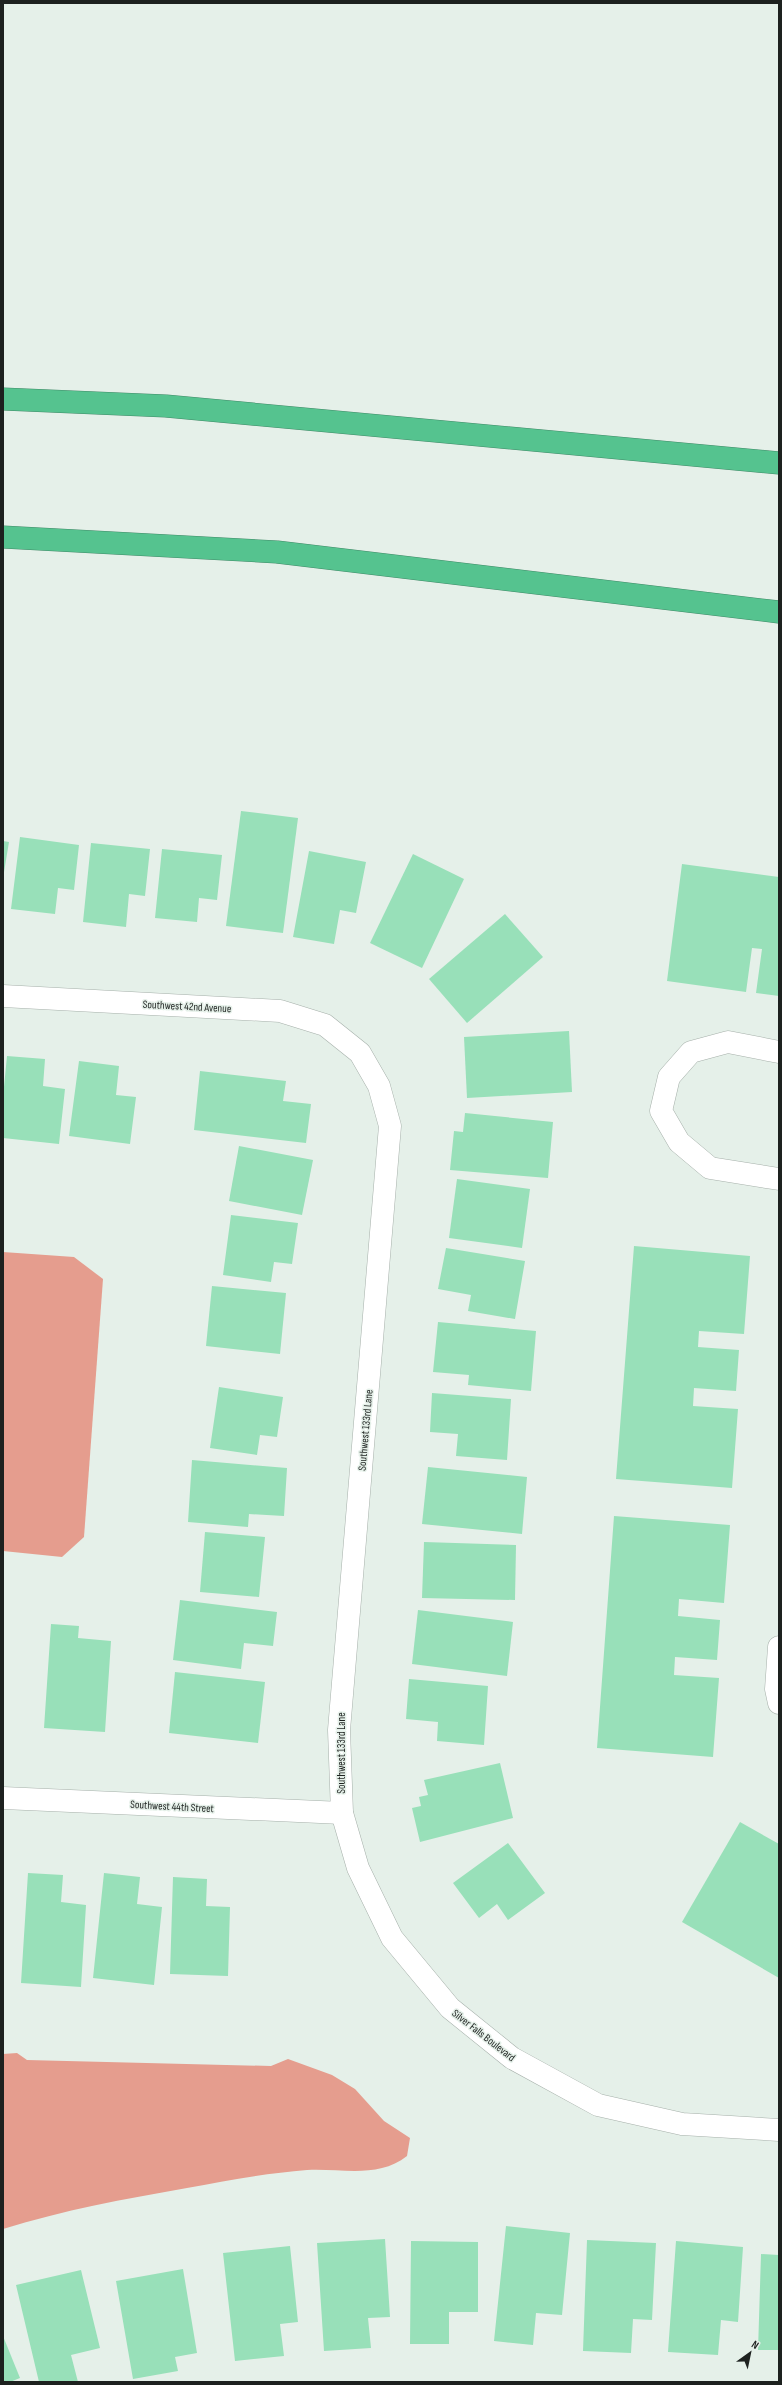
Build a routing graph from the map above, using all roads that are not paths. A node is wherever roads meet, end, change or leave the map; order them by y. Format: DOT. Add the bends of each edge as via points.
graph roads {
  1 [pos="3,399"];
  2 [pos="779,463"];
  3 [pos="3,537"];
  4 [pos="779,612"];
  5 [pos="3,996"];
  6 [pos="779,1052"];
  7 [pos="360,1053"];
  8 [pos="779,1179"];
  9 [pos="779,1647"];
  10 [pos="779,1703"];
  11 [pos="3,1798"];
  12 [pos="342,1813"];
  13 [pos="779,2130"];
  1 -- 2 [label="highway" via="166,406"];
  3 -- 4 [label="highway" via="277,552"];
  5 -- 7 [label="street, Southwest 42nd Avenue" via="280,1011 325,1025"];
  6 -- 8 [label="street" via="728,1042 691,1052 669,1077 661,1111 679,1142 710,1168"];
  7 -- 12 [label="street, Southwest 133rd Lane" via="379,1086 390,1126 339,1730"];
  9 -- 10 [label="street" via="776,1689"];
  11 -- 12 [label="street, Southwest 44th Street"];
  12 -- 13 [label="street, Silver Falls Boulevard" via="358,1868 392,1938 450,2008 512,2058 598,2105 682,2124"];
}
